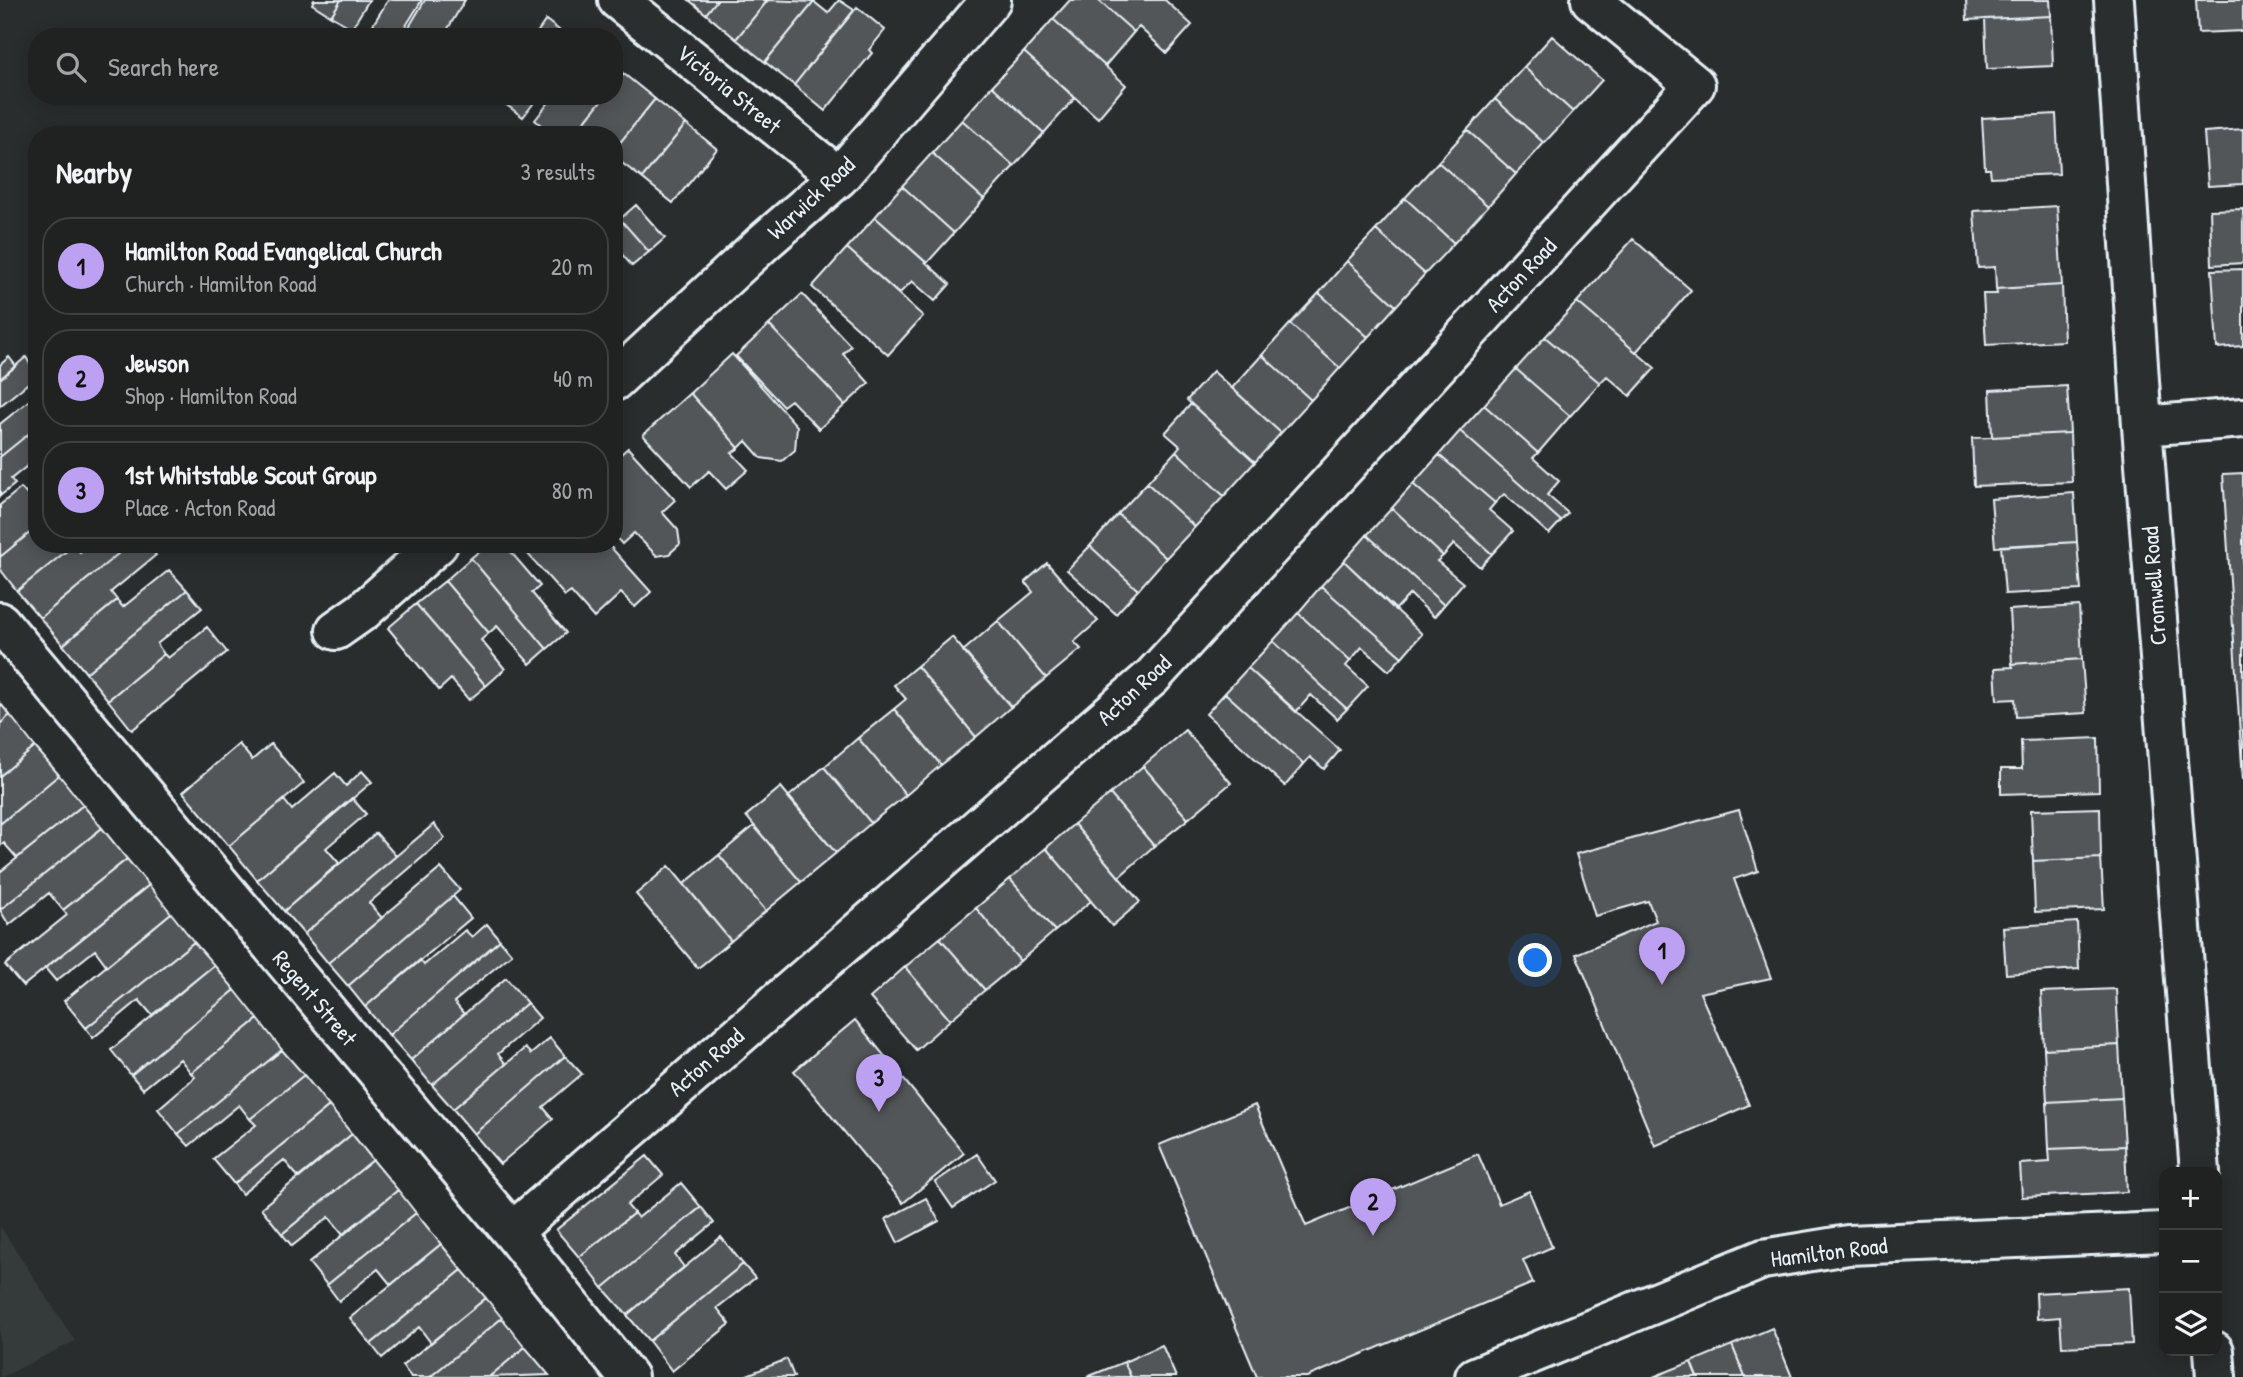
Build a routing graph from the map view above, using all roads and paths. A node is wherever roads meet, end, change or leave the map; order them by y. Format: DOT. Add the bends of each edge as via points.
graph roads {
  1 [pos="618,0"];
  2 [pos="991,0"];
  3 [pos="1591,0"];
  4 [pos="2115,0"];
  5 [pos="839,177"];
  6 [pos="623,373"];
  7 [pos="2243,418"];
  8 [pos="2142,426"];
  9 [pos="428,553"];
  10 [pos="0,622"];
  11 [pos="337,631"];
  12 [pos="2200,1167"];
  13 [pos="512,1232"];
  14 [pos="2159,1232"];
  15 [pos="2214,1356"];
  16 [pos="628,1377"];
  17 [pos="1475,1377"];
  18 [pos="2216,1377"];
  1 -- 5 [label="street, Victoria Street"];
  2 -- 5 [label="street, Warwick Road"];
  3 -- 13 [label="street, Acton Road" via="1695,85 1153,677"];
  4 -- 8 [label="street, Cromwell Road"];
  5 -- 6 [label="street, Warwick Road"];
  7 -- 8 [label="street"];
  8 -- 12 [label="street, Cromwell Road"];
  9 -- 11 [label="street"];
  10 -- 13 [label="street, Regent Street"];
  13 -- 16 [label="street, Regent Street"];
  14 -- 17 [label="street, Hamilton Road" via="1848,1245 1763,1259"];
  15 -- 18 [label="street"];
}
